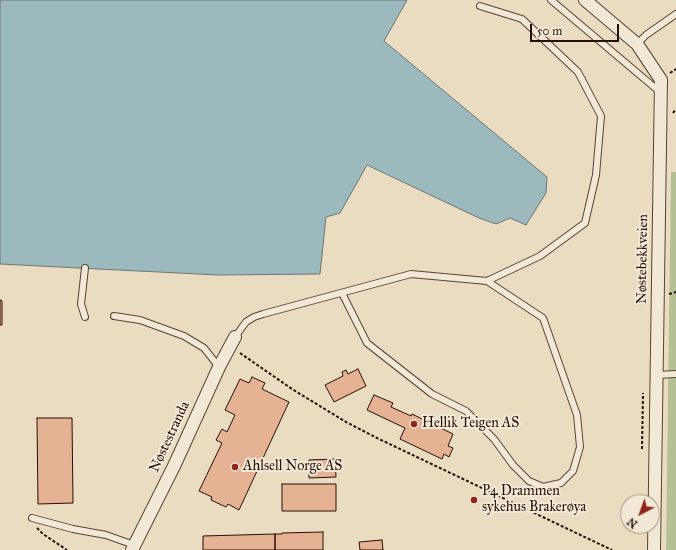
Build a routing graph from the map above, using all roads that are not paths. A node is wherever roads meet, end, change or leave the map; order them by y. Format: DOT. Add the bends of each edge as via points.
graph roads {
  1 [pos="551,0"];
  2 [pos="585,0"];
  3 [pos="480,6"];
  4 [pos="676,14"];
  5 [pos="637,44"];
  6 [pos="661,93"];
  7 [pos="85,268"];
  8 [pos="487,281"];
  9 [pos="342,293"];
  10 [pos="114,316"];
  11 [pos="85,317"];
  12 [pos="232,341"];
  13 [pos="219,367"];
  14 [pos="676,374"];
  15 [pos="657,375"];
  16 [pos="32,518"];
  17 [pos="133,547"];
  18 [pos="654,550"];
  1 -- 6 [label="lane"];
  2 -- 5 [label="street, Nøstebekkveien"];
  3 -- 8 [label="lane" via="522,19 578,72 601,116 596,175 586,223 540,256"];
  4 -- 5 [label="lane"];
  5 -- 6 [label="street, Nøstebekkveien" via="661,80"];
  6 -- 15 [label="street, Nøstebekkveien"];
  7 -- 11 [label="lane" via="81,304"];
  8 -- 9 [label="lane" via="411,274"];
  8 -- 9 [label="lane" via="543,318 577,415 580,447 573,471 561,483 543,488 528,481 466,411 432,394 367,343"];
  9 -- 12 [label="lane" via="254,317 246,322"];
  10 -- 13 [label="lane" via="140,320 184,336 204,348"];
  12 -- 13 [label="street, Nøstestranda"];
  13 -- 17 [label="street, Nøstestranda" via="175,464"];
  14 -- 15 [label="lane"];
  15 -- 18 [label="street, Nøstebekkveien"];
  16 -- 17 [label="lane" via="106,535"];
}
